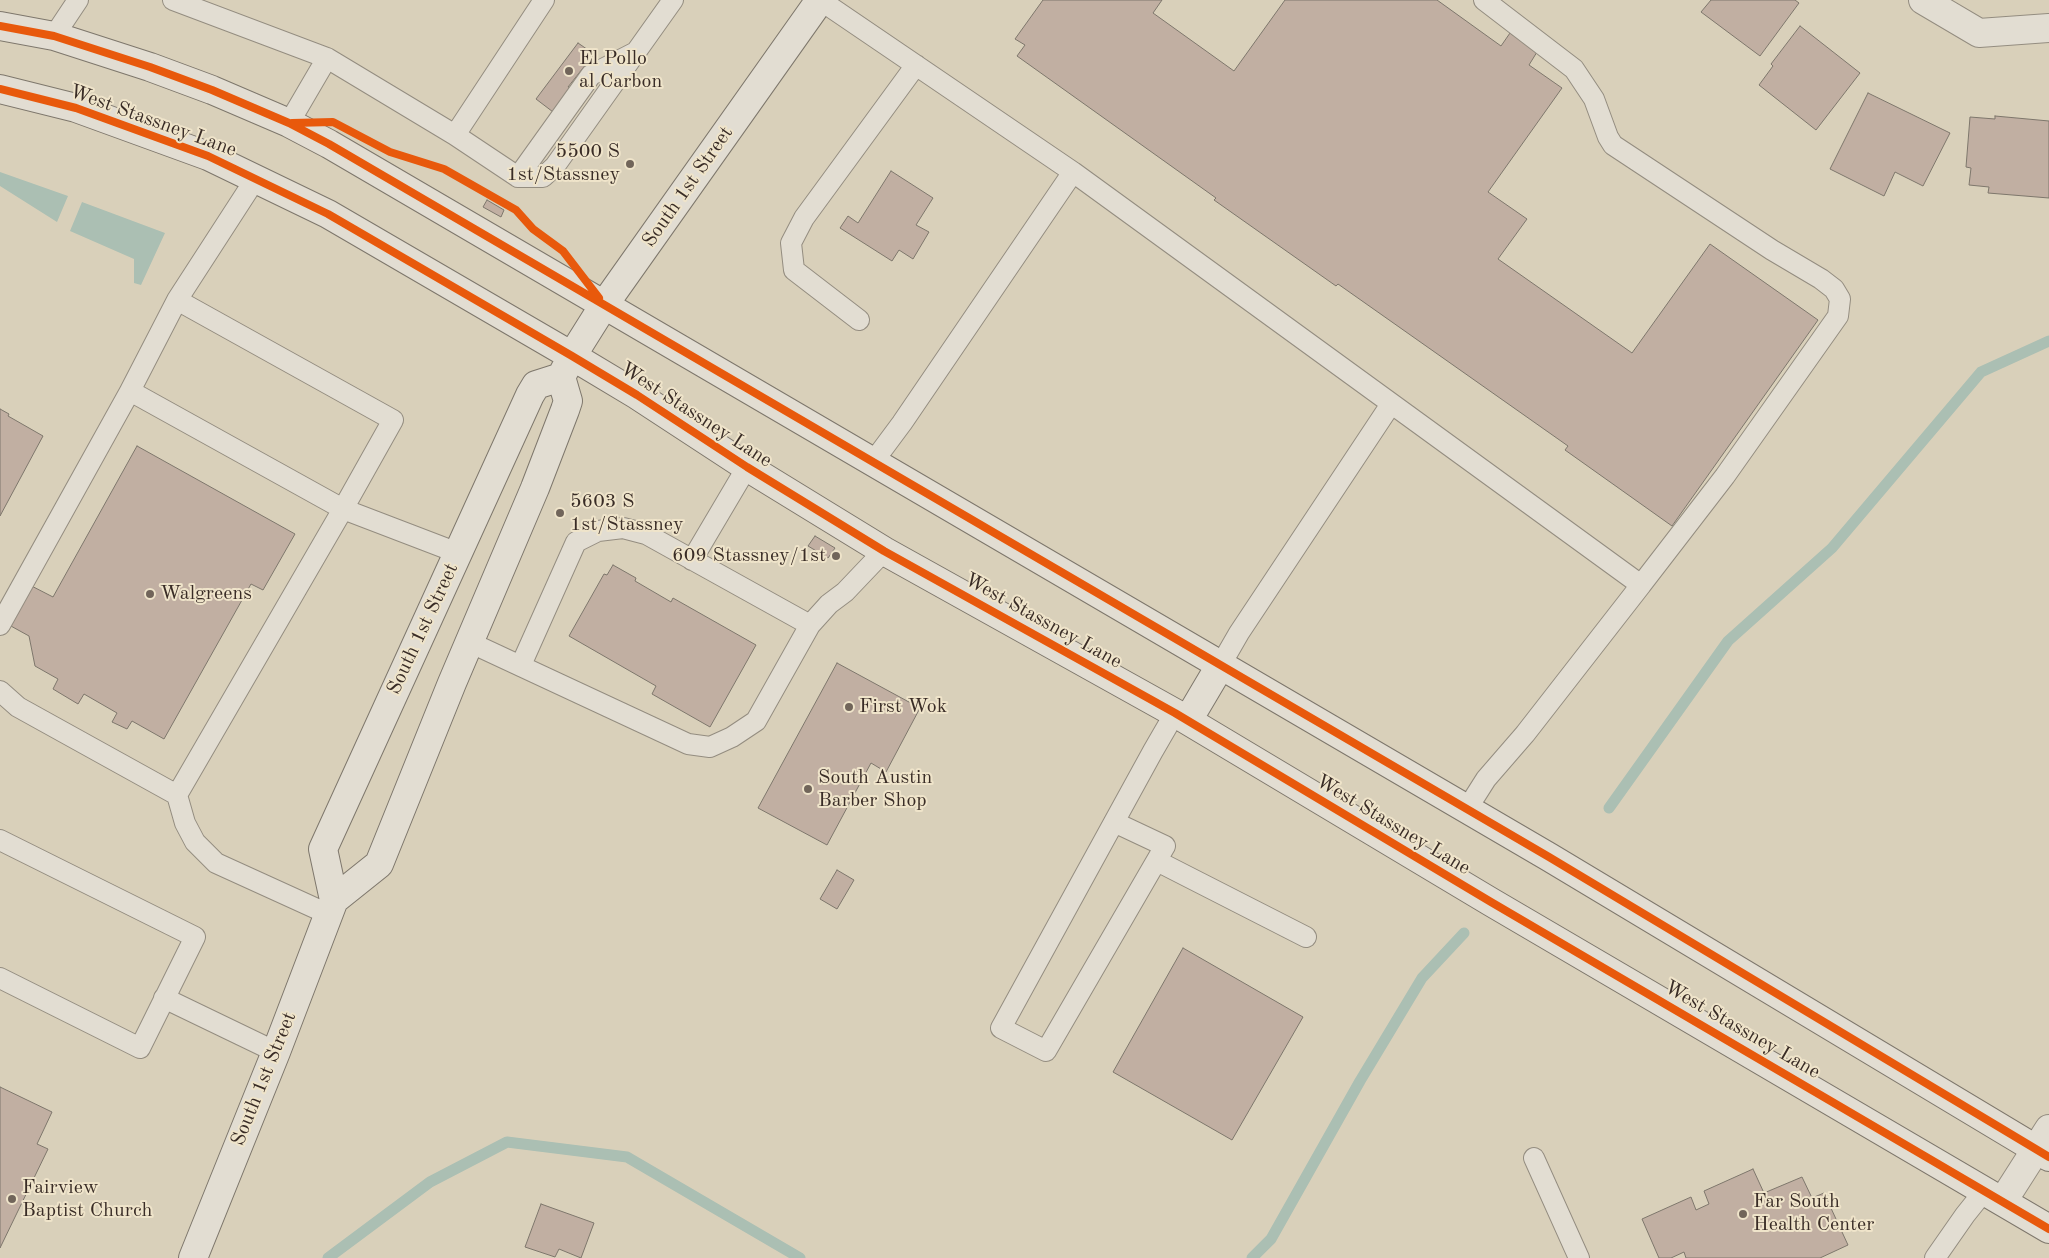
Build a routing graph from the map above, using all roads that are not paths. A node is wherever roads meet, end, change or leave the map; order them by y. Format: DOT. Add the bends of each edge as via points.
graph roads {
  1 [pos="78,0"];
  2 [pos="173,0"];
  3 [pos="544,0"];
  4 [pos="673,0"];
  5 [pos="820,0"];
  6 [pos="1484,0"];
  7 [pos="1923,0"];
  8 [pos="0,26"];
  9 [pos="2049,28"];
  10 [pos="54,36"];
  11 [pos="327,58"];
  12 [pos="916,65"];
  13 [pos="0,89"];
  14 [pos="289,123"];
  15 [pos="455,135"];
  16 [pos="1073,172"];
  17 [pos="256,178"];
  18 [pos="177,300"];
  19 [pos="604,305"];
  20 [pos="859,320"];
  21 [pos="566,366"];
  22 [pos="130,391"];
  23 [pos="1391,404"];
  24 [pos="873,462"];
  25 [pos="746,467"];
  26 [pos="343,509"];
  27 [pos="884,551"];
  28 [pos="458,553"];
  29 [pos="692,560"];
  30 [pos="1641,585"];
  31 [pos="810,625"];
  32 [pos="0,626"];
  33 [pos="470,642"];
  34 [pos="521,665"];
  35 [pos="1220,666"];
  36 [pos="0,691"];
  37 [pos="1181,716"];
  38 [pos="177,795"];
  39 [pos="1467,809"];
  40 [pos="1114,822"];
  41 [pos="0,840"];
  42 [pos="1157,861"];
  43 [pos="331,907"];
  44 [pos="1306,937"];
  45 [pos="0,978"];
  46 [pos="164,998"];
  47 [pos="276,1052"];
  48 [pos="2044,1144"];
  49 [pos="1534,1158"];
  50 [pos="1994,1196"];
  51 [pos="2049,1229"];
  52 [pos="193,1258"];
  53 [pos="1579,1258"];
  54 [pos="1935,1258"];
  1 -- 10 [label="lane"];
  2 -- 11 [label="lane"];
  3 -- 15 [label="lane"];
  4 -- 15 [label="lane" via="555,166 543,177 518,177"];
  5 -- 12 [label="lane"];
  5 -- 19 [label="main road, South 1st Street"];
  6 -- 30 [label="lane" via="1574,69 1594,99 1614,145 1821,279 1834,289 1840,300 1838,316 1725,476"];
  7 -- 9 [label="main road" via="1979,33"];
  8 -- 10 [label="main road"];
  10 -- 14 [label="main road" via="212,90"];
  11 -- 14 [label="lane"];
  11 -- 15 [label="lane"];
  12 -- 16 [label="lane"];
  12 -- 20 [label="lane" via="804,218 791,242 794,270"];
  13 -- 17 [label="main road, West Stassney Lane" via="76,108 137,129"];
  14 -- 19 [label="main road"];
  16 -- 23 [label="lane"];
  16 -- 24 [label="lane"];
  17 -- 18 [label="lane"];
  17 -- 21 [label="main road, West Stassney Lane" via="336,219"];
  18 -- 22 [label="lane"];
  18 -- 26 [label="lane" via="394,420"];
  19 -- 21 [label="main road, South 1st Street"];
  19 -- 24 [label="main road"];
  21 -- 25 [label="main road, West Stassney Lane" via="637,395"];
  21 -- 28 [label="main road, South 1st Street" via="536,385 530,395"];
  21 -- 33 [label="main road" via="568,401 565,410"];
  22 -- 26 [label="lane"];
  22 -- 32 [label="lane"];
  23 -- 30 [label="lane"];
  23 -- 35 [label="lane"];
  24 -- 35 [label="main road"];
  25 -- 27 [label="main road, West Stassney Lane"];
  25 -- 29 [label="lane"];
  26 -- 28 [label="lane"];
  26 -- 38 [label="lane"];
  27 -- 31 [label="lane"];
  27 -- 37 [label="main road, West Stassney Lane"];
  28 -- 43 [label="main road, South 1st Street" via="323,849"];
  29 -- 31 [label="lane"];
  29 -- 34 [label="lane" via="646,534 623,528 598,531 576,542"];
  30 -- 39 [label="lane" via="1486,779"];
  31 -- 34 [label="lane" via="756,721 710,747 688,744"];
  33 -- 34 [label="lane"];
  33 -- 43 [label="main road" via="379,864"];
  35 -- 37 [label="main road"];
  35 -- 39 [label="main road"];
  36 -- 38 [label="lane" via="18,707"];
  37 -- 40 [label="lane"];
  37 -- 50 [label="main road, West Stassney Lane" via="1491,902"];
  38 -- 43 [label="lane" via="194,842 216,863"];
  39 -- 48 [label="main road"];
  40 -- 42 [label="lane" via="1165,846"];
  40 -- 42 [label="lane" via="1001,1028 1046,1051"];
  41 -- 46 [label="lane" via="195,937"];
  42 -- 44 [label="lane"];
  43 -- 47 [label="main road, South 1st Street"];
  45 -- 46 [label="lane" via="140,1048"];
  46 -- 47 [label="lane"];
  47 -- 52 [label="main road, South 1st Street"];
  48 -- 50 [label="main road"];
  49 -- 53 [label="lane"];
  50 -- 51 [label="main road, West Stassney Lane"];
  50 -- 54 [label="lane" via="1965,1215"];
}
